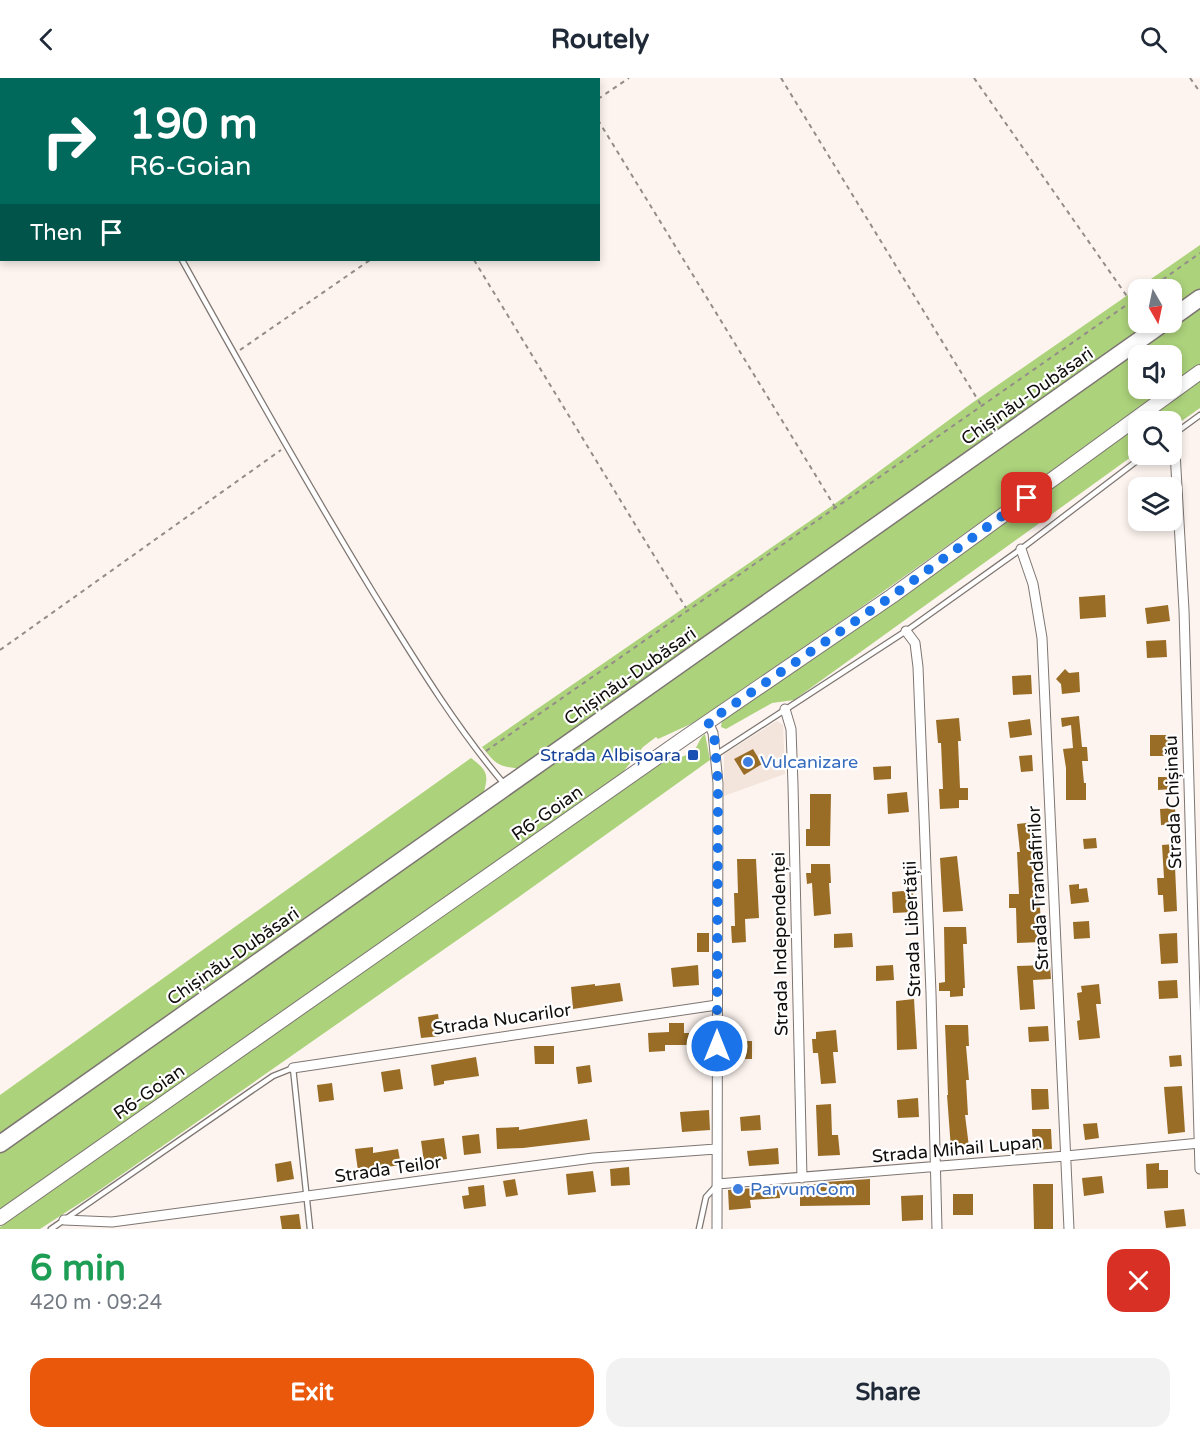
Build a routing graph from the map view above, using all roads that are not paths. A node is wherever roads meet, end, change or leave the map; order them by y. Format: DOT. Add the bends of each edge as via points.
graph roads {
  1 [pos="183,261"];
  2 [pos="1200,298"];
  3 [pos="1182,311"];
  4 [pos="1149,333"];
  5 [pos="1200,372"];
  6 [pos="1200,416"];
  7 [pos="1182,429"];
  8 [pos="1132,465"];
  9 [pos="1175,465"];
  10 [pos="1021,549"];
  11 [pos="906,631"];
  12 [pos="785,710"];
  13 [pos="708,722"];
  14 [pos="717,753"];
  15 [pos="507,787"];
  16 [pos="717,1005"];
  17 [pos="293,1068"];
  18 [pos="1200,1143"];
  19 [pos="0,1144"];
  20 [pos="716,1149"];
  21 [pos="1066,1156"];
  22 [pos="936,1167"];
  23 [pos="1200,1169"];
  24 [pos="802,1178"];
  25 [pos="717,1185"];
  26 [pos="306,1196"];
  27 [pos="0,1218"];
  28 [pos="64,1220"];
  29 [pos="51,1229"];
  30 [pos="310,1229"];
  31 [pos="699,1229"];
  32 [pos="717,1229"];
  33 [pos="937,1229"];
  34 [pos="1069,1229"];
  1 -- 15 [label="lane" via="285,447 435,693"];
  2 -- 3 [label="highway"];
  4 -- 15 [label="highway, Chișinău-Dubăsari"];
  5 -- 13 [label="main road, R6-Goian" via="892,596"];
  6 -- 7 [label="lane"];
  8 -- 10 [label="lane"];
  9 -- 18 [label="street, Strada Chișinău" via="1184,610"];
  10 -- 11 [label="lane"];
  10 -- 21 [label="street, Strada Trandafirilor" via="1033,584 1042,638"];
  11 -- 12 [label="lane"];
  11 -- 22 [label="street, Strada Libertății" via="915,643 918,667"];
  12 -- 14 [label="lane"];
  12 -- 24 [label="street, Strada Independenței" via="791,729"];
  13 -- 14 [label="street"];
  13 -- 27 [label="main road, R6-Goian"];
  14 -- 16 [label="street"];
  15 -- 19 [label="highway, Chișinău-Dubăsari"];
  16 -- 17 [label="street, Strada Nucarilor"];
  16 -- 20 [label="street"];
  17 -- 26 [label="lane"];
  17 -- 28 [label="lane" via="273,1076"];
  18 -- 21 [label="street, Strada Mihail Lupan"];
  18 -- 23 [label="street, Strada Chișinău"];
  20 -- 25 [label="street"];
  20 -- 26 [label="street, Strada Teilor" via="593,1158"];
  21 -- 22 [label="street, Strada Mihail Lupan"];
  21 -- 34 [label="street, Strada Trandafirilor"];
  22 -- 24 [label="street, Strada Mihail Lupan"];
  22 -- 33 [label="street, Strada Libertății"];
  24 -- 25 [label="street, Strada Mihail Lupan"];
  25 -- 31 [label="lane" via="706,1197"];
  25 -- 32 [label="street"];
  26 -- 28 [label="street, Strada Teilor" via="112,1222"];
  26 -- 30 [label="lane"];
  28 -- 29 [label="lane"];
}
